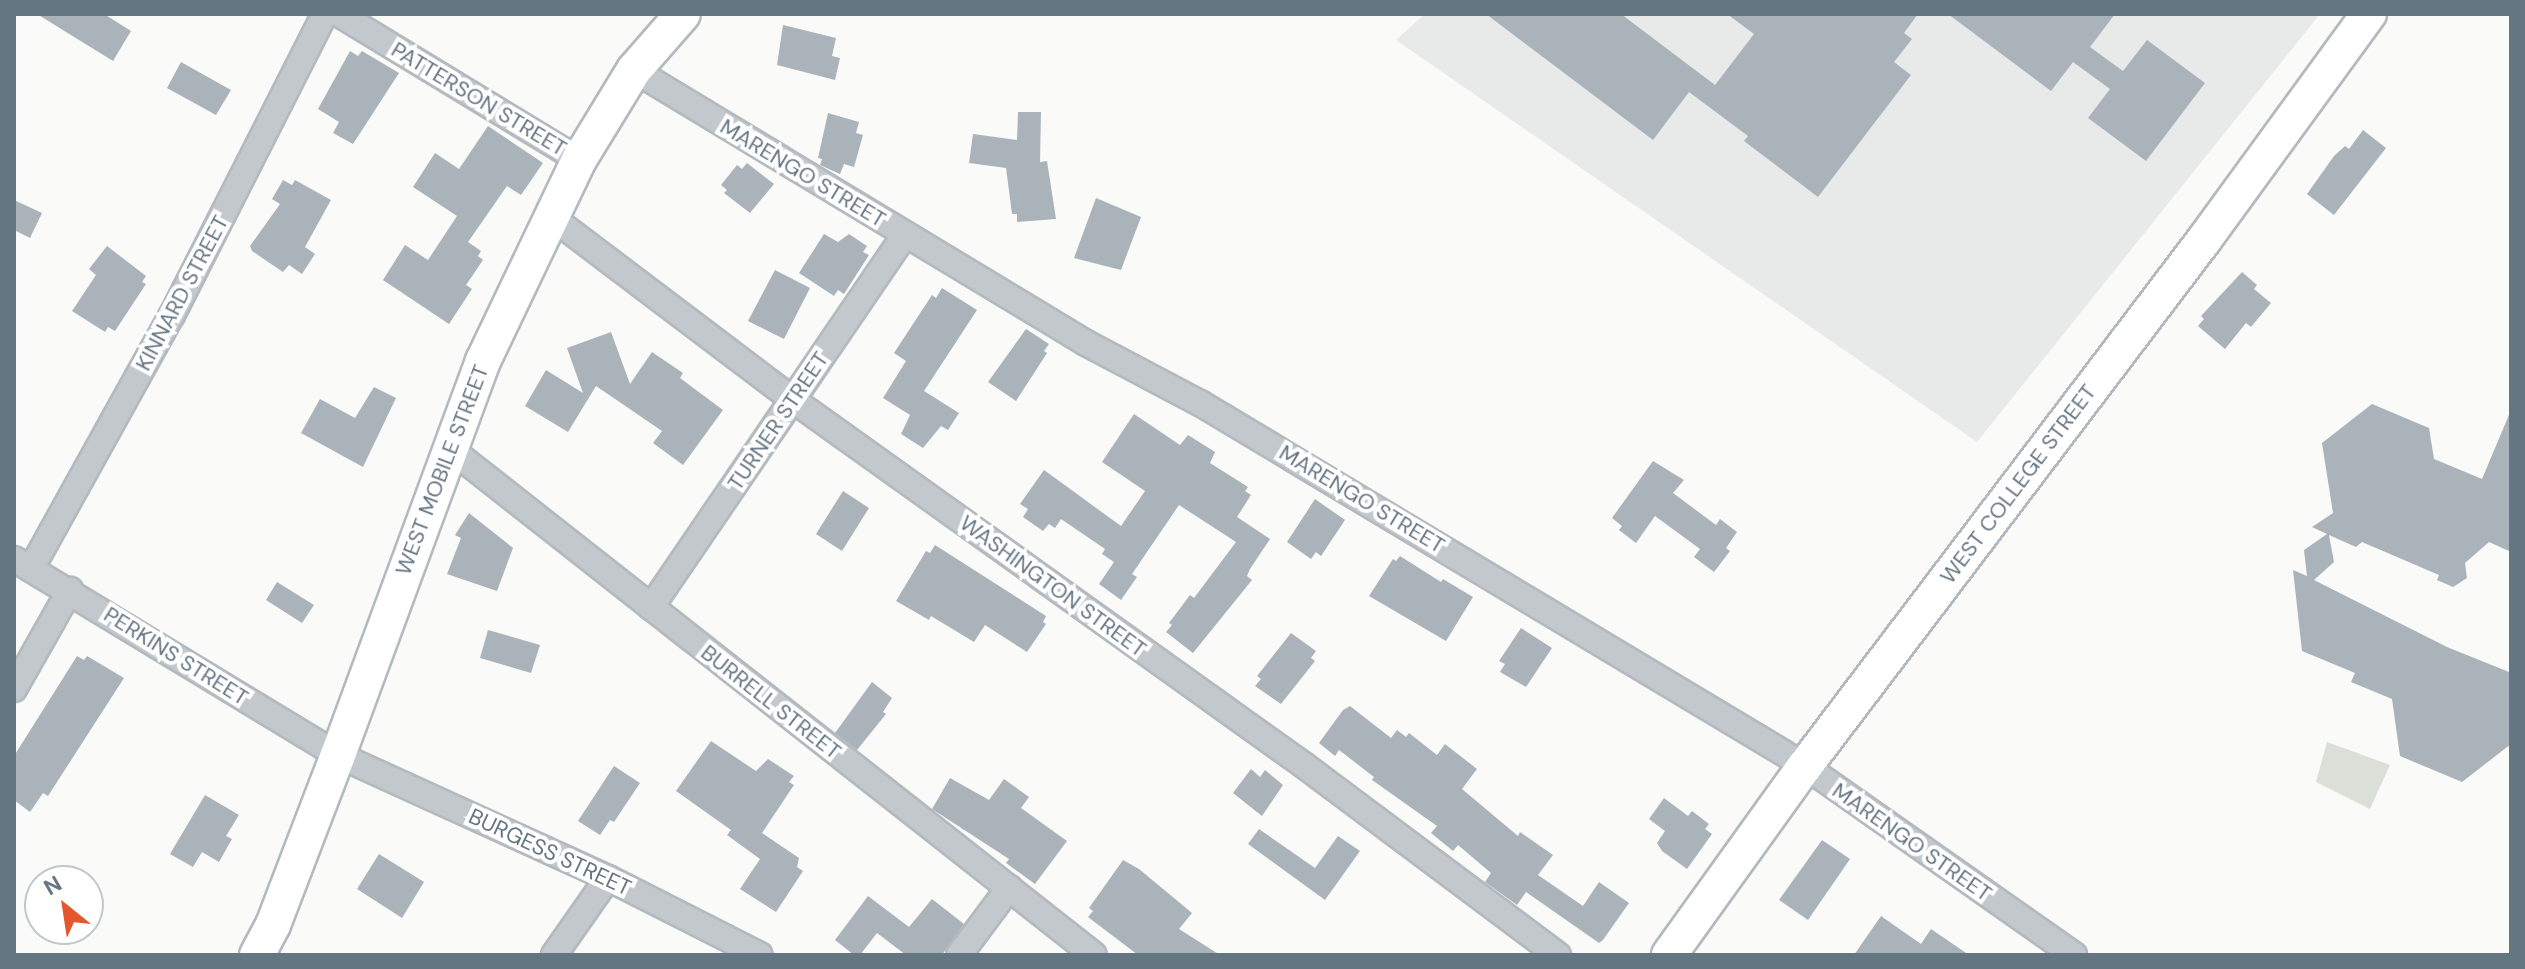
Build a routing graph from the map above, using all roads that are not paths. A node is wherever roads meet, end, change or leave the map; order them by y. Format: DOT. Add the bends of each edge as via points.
graph roads {
  1 [pos="325,14"];
  2 [pos="339,14"];
  3 [pos="683,14"];
  4 [pos="2369,14"];
  5 [pos="634,70"];
  6 [pos="579,160"];
  7 [pos="550,216"];
  8 [pos="905,235"];
  9 [pos="793,400"];
  10 [pos="449,448"];
  11 [pos="23,564"];
  12 [pos="70,590"];
  13 [pos="651,607"];
  14 [pos="14,689"];
  15 [pos="338,755"];
  16 [pos="1805,766"];
  17 [pos="608,878"];
  18 [pos="1009,888"];
  19 [pos="257,955"];
  20 [pos="554,955"];
  21 [pos="760,955"];
  22 [pos="959,955"];
  23 [pos="1094,955"];
  24 [pos="1558,955"];
  25 [pos="1669,955"];
  26 [pos="2074,955"];
  1 -- 11 [label="street, KINNARD STREET" via="172,315"];
  2 -- 6 [label="street, PATTERSON STREET"];
  3 -- 5 [label="street, WEST MOBILE STREET"];
  4 -- 16 [label="street, WEST COLLEGE STREET"];
  5 -- 6 [label="street, WEST MOBILE STREET"];
  5 -- 8 [label="street, MARENGO STREET"];
  6 -- 7 [label="street, WEST MOBILE STREET"];
  7 -- 9 [label="street, WASHINGTON STREET"];
  7 -- 10 [label="street, WEST MOBILE STREET"];
  8 -- 9 [label="street, TURNER STREET"];
  8 -- 16 [label="street, MARENGO STREET" via="1239,426"];
  9 -- 13 [label="street, TURNER STREET"];
  9 -- 24 [label="street, WASHINGTON STREET" via="1305,766"];
  10 -- 13 [label="street, BURRELL STREET"];
  10 -- 15 [label="street, WEST MOBILE STREET"];
  11 -- 12 [label="street, PERKINS STREET"];
  12 -- 14 [label="street"];
  12 -- 15 [label="street, PERKINS STREET"];
  13 -- 18 [label="street, BURRELL STREET"];
  15 -- 17 [label="street, BURGESS STREET"];
  15 -- 19 [label="street, WEST MOBILE STREET"];
  16 -- 25 [label="street, WEST COLLEGE STREET"];
  16 -- 26 [label="street, MARENGO STREET"];
  17 -- 20 [label="street"];
  17 -- 21 [label="street, BURGESS STREET"];
  18 -- 22 [label="street"];
  18 -- 23 [label="street, BURRELL STREET"];
}
